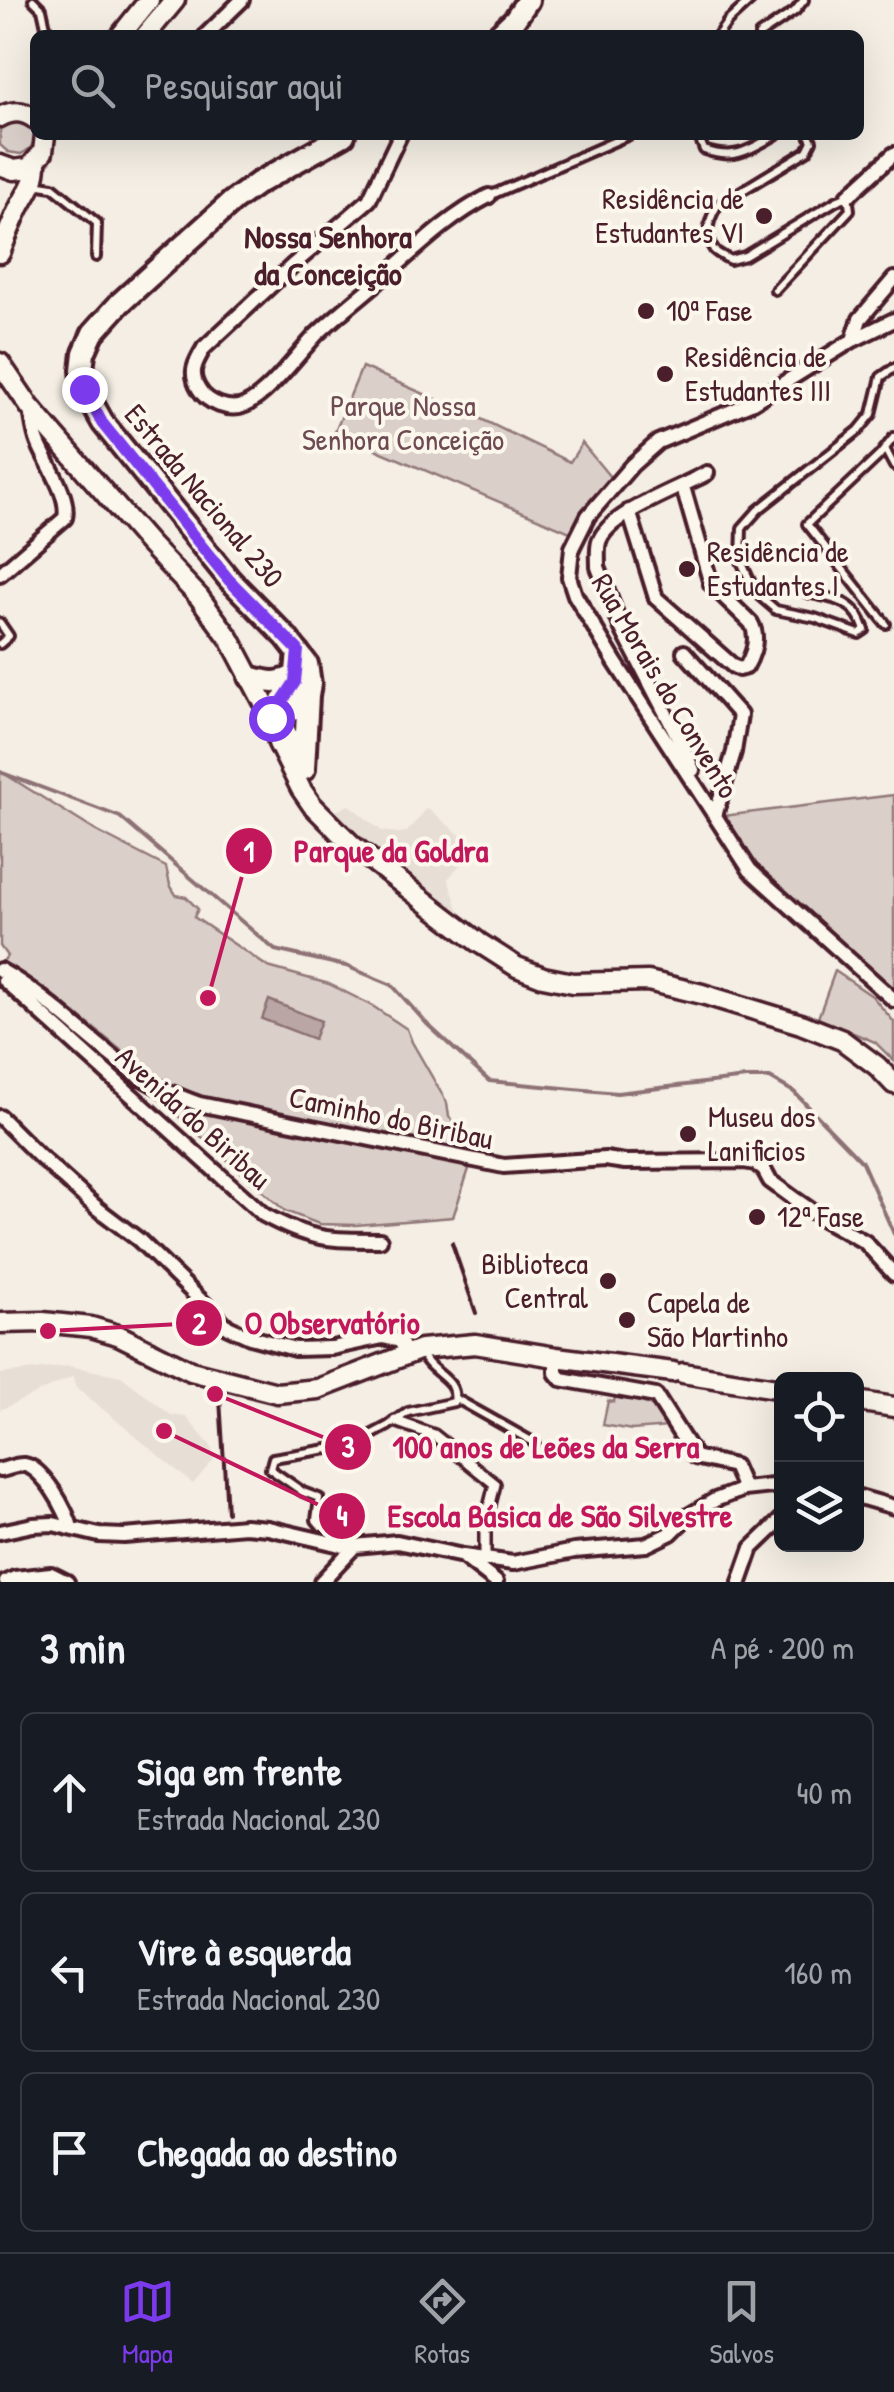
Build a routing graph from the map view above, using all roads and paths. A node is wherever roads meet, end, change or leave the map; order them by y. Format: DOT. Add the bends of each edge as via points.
graph roads {
  1 [pos="33,0"];
  2 [pos="149,0"];
  3 [pos="174,0"];
  4 [pos="242,0"];
  5 [pos="528,0"];
  6 [pos="752,0"];
  7 [pos="804,0"];
  8 [pos="46,27"];
  9 [pos="125,30"];
  10 [pos="150,30"];
  11 [pos="211,30"];
  12 [pos="503,30"];
  13 [pos="722,30"];
  14 [pos="768,30"];
  15 [pos="335,140"];
  16 [pos="398,140"];
  17 [pos="618,140"];
  18 [pos="700,140"];
  19 [pos="767,140"];
  20 [pos="812,140"];
  21 [pos="41,150"];
  22 [pos="894,154"];
  23 [pos="7,167"];
  24 [pos="33,184"];
  25 [pos="489,196"];
  26 [pos="848,196"];
  27 [pos="20,206"];
  28 [pos="0,253"];
  29 [pos="96,257"];
  30 [pos="894,279"];
  31 [pos="776,290"];
  32 [pos="894,320"];
  33 [pos="853,340"];
  34 [pos="0,364"];
  35 [pos="894,368"];
  36 [pos="30,407"];
  37 [pos="894,437"];
  38 [pos="884,449"];
  39 [pos="894,466"];
  40 [pos="708,473"];
  41 [pos="682,487"];
  42 [pos="629,511"];
  43 [pos="0,574"];
  44 [pos="808,593"];
  45 [pos="0,623"];
  46 [pos="886,624"];
  47 [pos="0,644"];
  48 [pos="298,650"];
  49 [pos="684,652"];
  50 [pos="297,674"];
  51 [pos="250,677"];
  52 [pos="308,696"];
  53 [pos="274,722"];
  54 [pos="304,768"];
  55 [pos="320,811"];
  56 [pos="711,811"];
  57 [pos="0,973"];
  58 [pos="894,1000"];
  59 [pos="894,1084"];
  60 [pos="0,1117"];
  61 [pos="380,1240"];
  62 [pos="894,1274"];
  63 [pos="0,1323"];
  64 [pos="414,1352"];
  65 [pos="556,1358"];
  66 [pos="774,1388"];
  67 [pos="455,1398"];
  68 [pos="864,1402"];
  69 [pos="894,1407"];
  70 [pos="396,1421"];
  71 [pos="536,1443"];
  72 [pos="0,1470"];
  73 [pos="774,1485"];
  74 [pos="744,1488"];
  75 [pos="864,1498"];
  76 [pos="894,1507"];
  77 [pos="774,1527"];
  78 [pos="72,1528"];
  79 [pos="0,1532"];
  80 [pos="355,1546"];
  81 [pos="463,1556"];
  82 [pos="484,1559"];
  83 [pos="6,1581"];
  84 [pos="67,1582"];
  85 [pos="321,1582"];
  86 [pos="496,1582"];
  87 [pos="740,1582"];
  1 -- 8 [label="lane"];
  2 -- 9 [label="main road"];
  3 -- 10 [label="main road"];
  4 -- 11 [label="street"];
  5 -- 12 [label="main road"];
  6 -- 13 [label="lane"];
  7 -- 14 [label="lane"];
  15 -- 48 [label="main road, Estrada Nacional 230" via="245,192 172,255 93,333 82,370 102,423 229,580"];
  16 -- 25 [label="street" via="369,200 204,348 194,365 203,397 242,408 257,398 333,320 435,232"];
  17 -- 25 [label="lane"];
  18 -- 19 [label="lane" via="704,150 722,156"];
  20 -- 26 [label="lane" via="807,151 716,206 708,219 714,250 730,260 745,256"];
  21 -- 23 [label="main road" via="30,168"];
  21 -- 24 [label="main road"];
  22 -- 26 [label="street"];
  23 -- 27 [label="main road"];
  24 -- 27 [label="main road"];
  24 -- 29 [label="lane" via="53,187 97,223"];
  26 -- 31 [label="lane" via="850,210"];
  27 -- 28 [label="main road"];
  30 -- 33 [label="street" via="860,319"];
  32 -- 33 [label="street, Rua Morais do Convento"];
  33 -- 56 [label="street, Rua Morais do Convento" via="754,402 658,442 588,516 572,548 575,595"];
  34 -- 36 [label="main road"];
  35 -- 44 [label="lane" via="881,377 872,414 859,430 742,528 741,561 755,592 776,610 859,634 864,630 854,608"];
  36 -- 43 [label="street" via="36,437 68,507 66,518"];
  36 -- 51 [label="main road" via="199,597"];
  37 -- 38 [label="lane"];
  38 -- 39 [label="lane"];
  38 -- 46 [label="lane" via="807,524"];
  40 -- 41 [label="street"];
  41 -- 42 [label="street"];
  41 -- 42 [label="street" via="711,584 755,630 746,667 733,666 656,598"];
  42 -- 56 [label="street" via="599,542 598,566 622,630"];
  45 -- 47 [label="lane" via="9,636"];
  48 -- 50 [label="main road"];
  48 -- 52 [label="main road" via="310,673"];
  49 -- 56 [label="street" via="740,714 734,752"];
  50 -- 51 [label="main road" via="272,683"];
  50 -- 53 [label="main road"];
  51 -- 53 [label="main road"];
  52 -- 53 [label="main road"];
  52 -- 54 [label="main road"];
  53 -- 54 [label="main road" via="284,728"];
  53 -- 55 [label="main road" via="288,764"];
  54 -- 55 [label="main road"];
  55 -- 59 [label="main road" via="353,846 516,967 572,983 648,981 785,1019 842,1040"];
  56 -- 58 [label="street, Rua Morais do Convento" via="750,870"];
  57 -- 61 [label="street, Avenida do Biribau" via="264,1215 328,1240"];
  57 -- 62 [label="street, Caminho do Biribau" via="38,992 137,1075 199,1104 504,1166 606,1159 755,1163 796,1200 865,1242"];
  60 -- 64 [label="street" via="228,1327 295,1349 384,1337"];
  63 -- 64 [label="main road" via="90,1327 191,1371 277,1394 318,1389"];
  64 -- 65 [label="main road" via="476,1344"];
  64 -- 67 [label="lane" via="454,1387"];
  65 -- 66 [label="main road"];
  65 -- 74 [label="street" via="560,1378 656,1396 695,1457 734,1466"];
  67 -- 70 [label="lane"];
  67 -- 71 [label="lane"];
  68 -- 69 [label="main road"];
  70 -- 80 [label="lane" via="352,1444 270,1463 319,1498 321,1526 347,1532"];
  70 -- 82 [label="street" via="434,1434 494,1484"];
  72 -- 78 [label="street" via="26,1464 37,1470"];
  73 -- 74 [label="street"];
  74 -- 82 [label="street" via="646,1545 513,1564"];
  75 -- 76 [label="street"];
  77 -- 87 [label="street" via="752,1548"];
  78 -- 79 [label="street" via="33,1525"];
  78 -- 80 [label="street" via="124,1536 245,1526"];
  80 -- 81 [label="street" via="397,1542"];
  80 -- 85 [label="street"];
  81 -- 82 [label="street"];
  81 -- 86 [label="street"];
  83 -- 84 [label="street" via="50,1574"];
}
